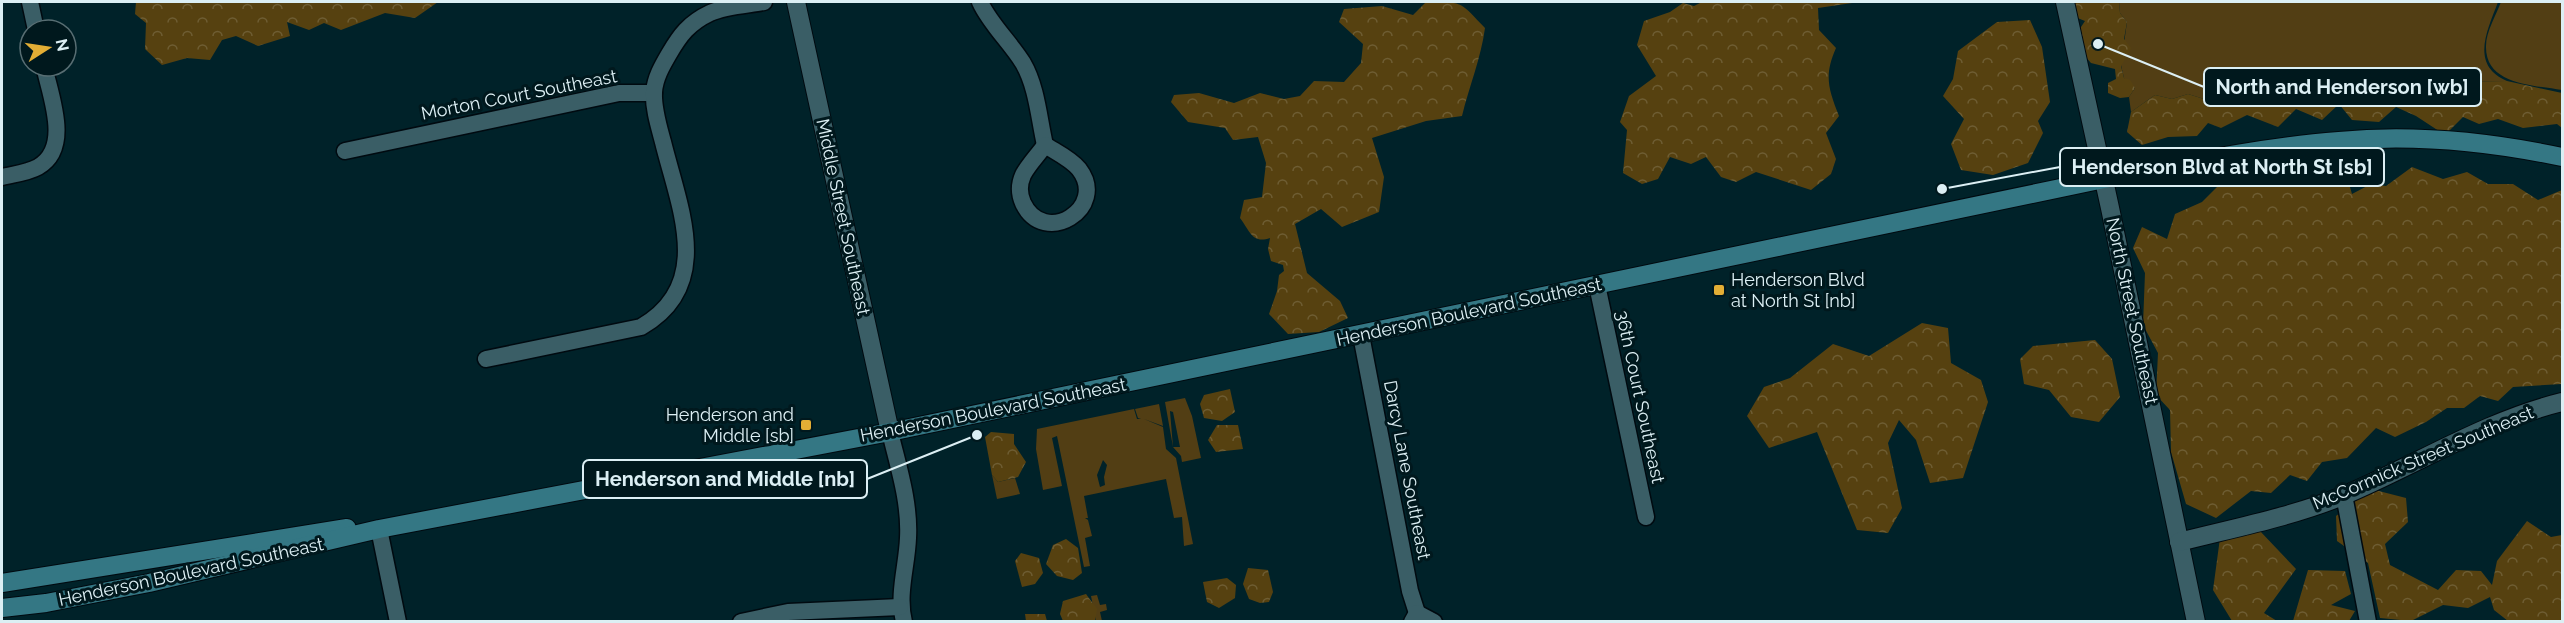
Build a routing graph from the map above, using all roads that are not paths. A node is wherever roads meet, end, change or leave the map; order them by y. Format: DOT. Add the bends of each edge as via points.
graph roads {
  1 [pos="30,2"];
  2 [pos="764,2"];
  3 [pos="796,2"];
  4 [pos="980,2"];
  5 [pos="2065,2"];
  6 [pos="33,18"];
  7 [pos="46,78"];
  8 [pos="654,93"];
  9 [pos="1045,145"];
  10 [pos="345,151"];
  11 [pos="2562,157"];
  12 [pos="2,177"];
  13 [pos="2104,179"];
  14 [pos="1597,285"];
  15 [pos="1361,335"];
  16 [pos="486,358"];
  17 [pos="2562,402"];
  18 [pos="890,432"];
  19 [pos="2344,495"];
  20 [pos="1646,517"];
  21 [pos="379,529"];
  22 [pos="2179,542"];
  23 [pos="2,583"];
  24 [pos="2,608"];
  25 [pos="902,614"];
  26 [pos="1415,617"];
  27 [pos="398,621"];
  28 [pos="741,621"];
  29 [pos="1434,621"];
  30 [pos="2196,621"];
  31 [pos="2368,621"];
  1 -- 6 [label="street"];
  2 -- 8 [label="street" via="711,13 681,33 658,74"];
  3 -- 18 [label="street, Middle Street Southeast"];
  4 -- 9 [label="street" via="1025,67"];
  5 -- 13 [label="street, North Street Southeast"];
  7 -- 12 [label="street" via="57,141 51,156 39,166"];
  8 -- 10 [label="street, Morton Court Southeast" via="619,93"];
  8 -- 16 [label="street" via="687,255 682,282 672,301 659,317 641,327"];
  9 -- 9 [label="street" via="1023,175 1021,197 1033,216 1054,223 1082,207 1086,186 1078,167"];
  11 -- 13 [label="main road, Henderson Boulevard Southeast" via="2453,142 2341,140"];
  13 -- 14 [label="main road, Henderson Boulevard Southeast"];
  13 -- 22 [label="street, North Street Southeast"];
  14 -- 15 [label="main road, Henderson Boulevard Southeast"];
  14 -- 20 [label="street, 36th Court Southeast"];
  15 -- 18 [label="main road, Henderson Boulevard Southeast"];
  15 -- 26 [label="street, Darcy Lane Southeast"];
  17 -- 19 [label="street, McCormick Street Southeast" via="2532,409 2477,431"];
  18 -- 21 [label="main road, Henderson Boulevard Southeast"];
  18 -- 25 [label="street" via="908,508"];
  19 -- 22 [label="street, McCormick Street Southeast" via="2285,516"];
  19 -- 31 [label="street"];
  21 -- 23 [label="main road, Henderson Boulevard Southeast" via="329,529"];
  21 -- 24 [label="main road, Henderson Boulevard Southeast" via="149,583"];
  21 -- 27 [label="street"];
  22 -- 30 [label="street, North Street Southeast"];
  25 -- 28 [label="street" via="788,612"];
  26 -- 29 [label="street, Darcy Lane Southeast"];
}
